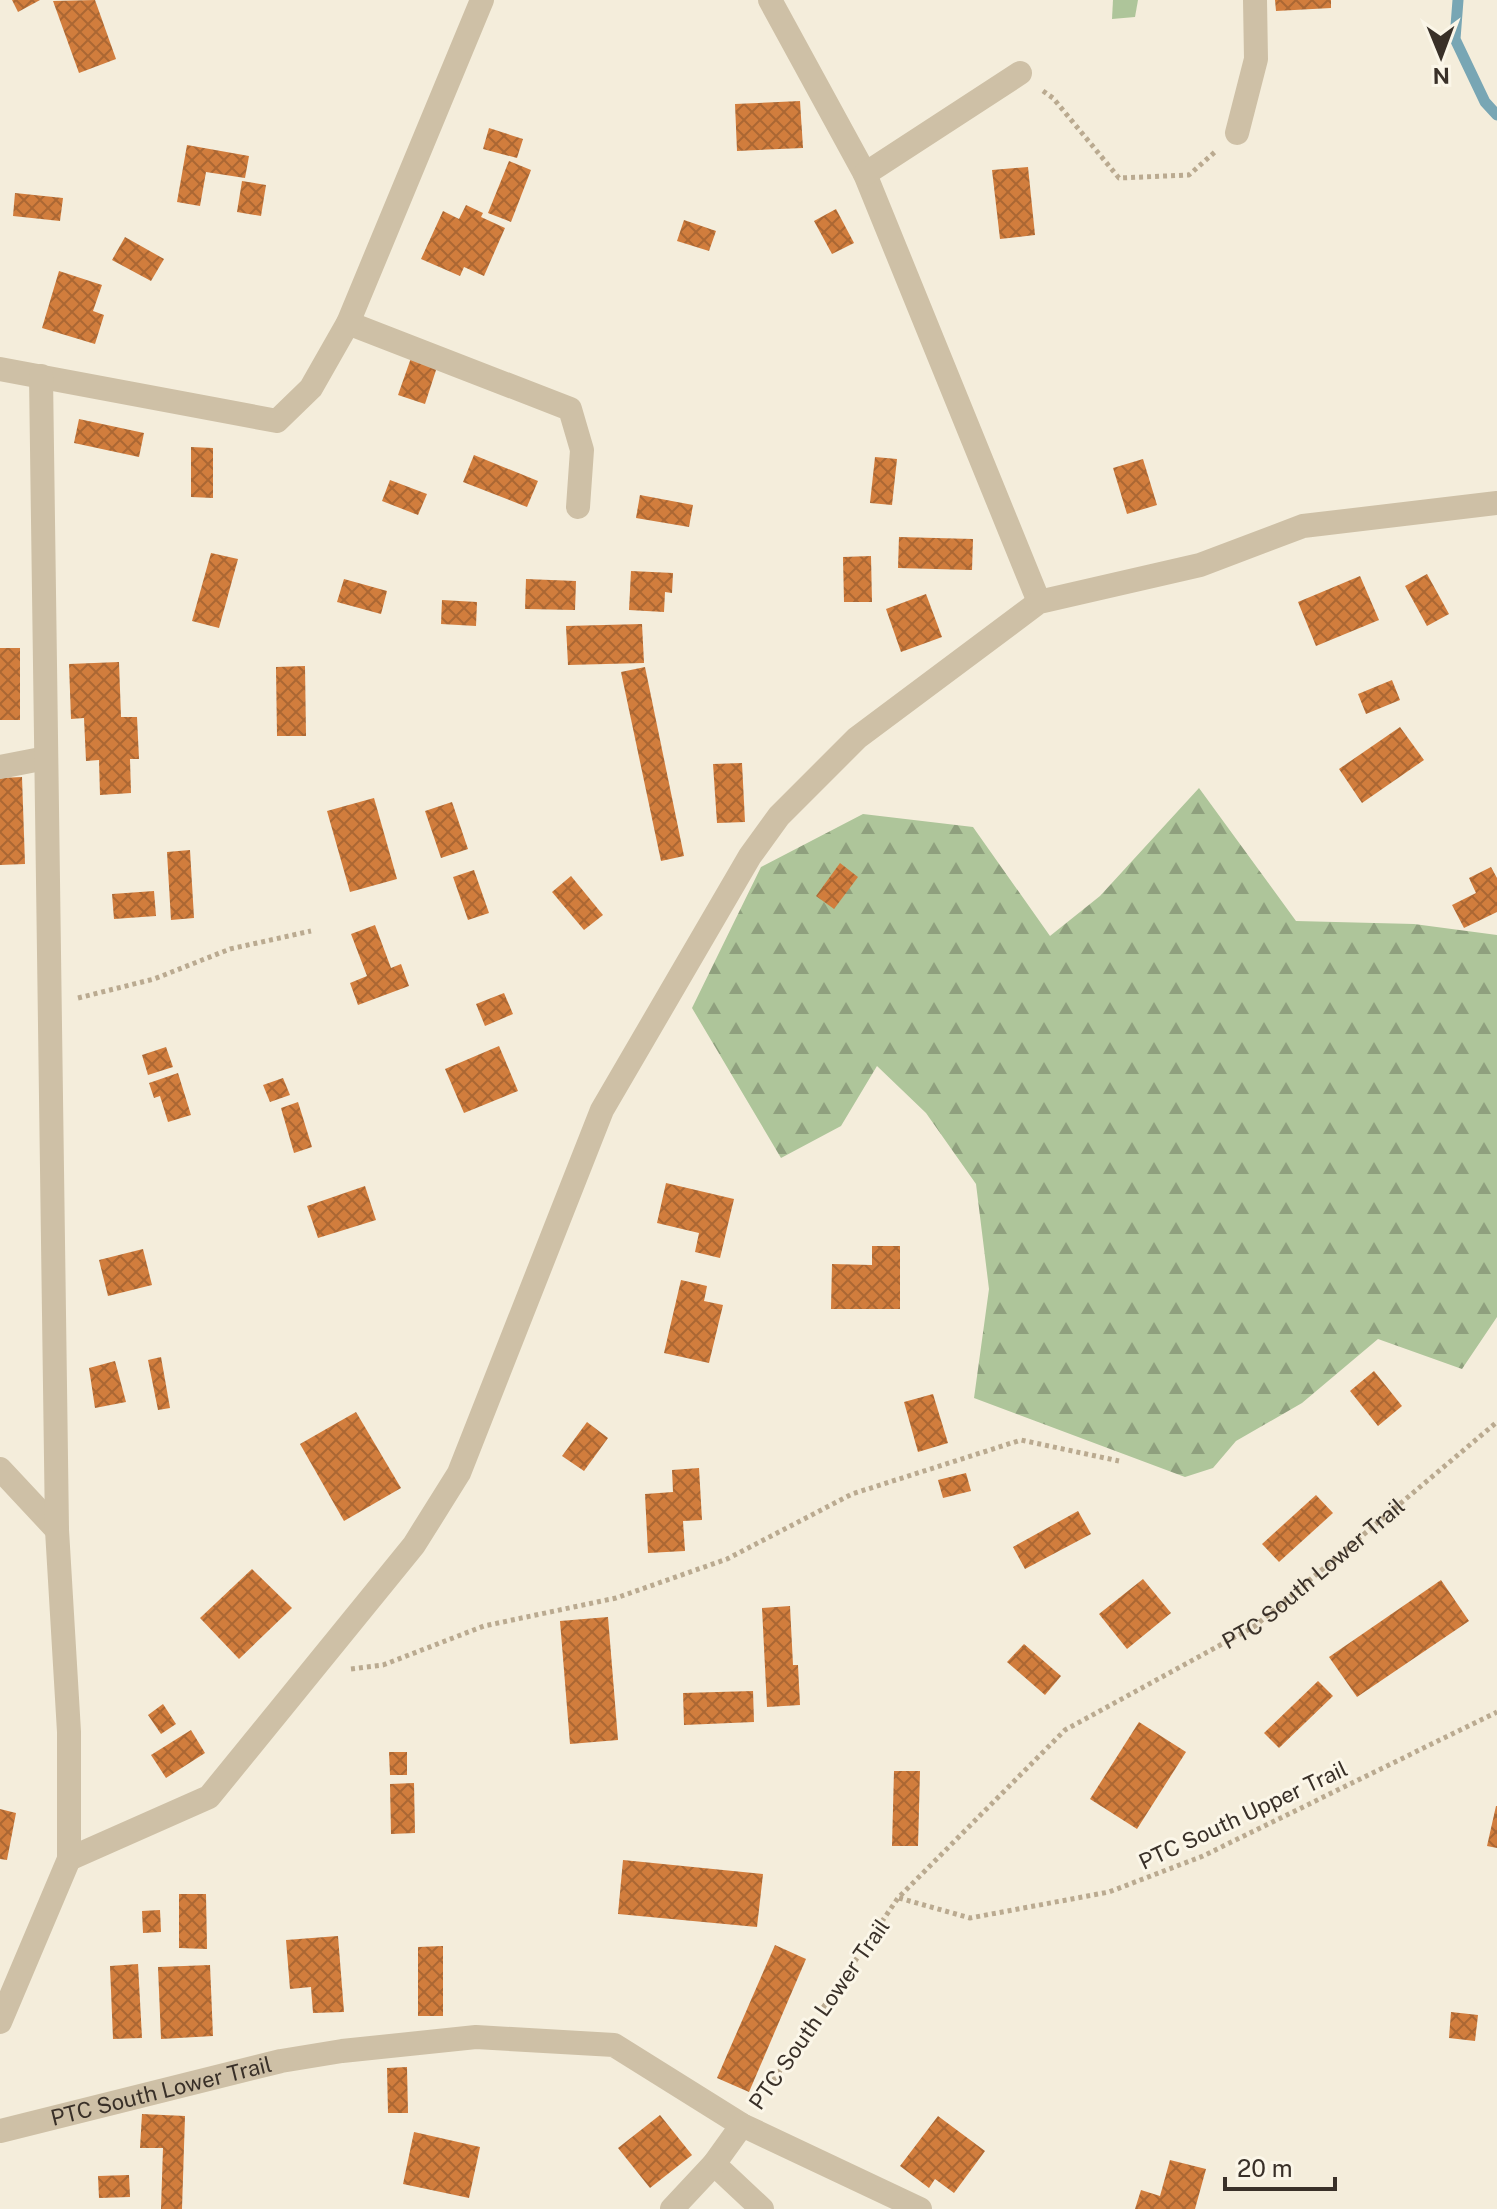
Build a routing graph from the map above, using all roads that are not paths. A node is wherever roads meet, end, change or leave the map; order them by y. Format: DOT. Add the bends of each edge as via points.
graph roads {
  1 [pos="482,0"];
  2 [pos="770,0"];
  3 [pos="1255,0"];
  4 [pos="1020,73"];
  5 [pos="1237,133"];
  6 [pos="865,174"];
  7 [pos="348,323"];
  8 [pos="0,369"];
  9 [pos="41,376"];
  10 [pos="1497,503"];
  11 [pos="578,507"];
  12 [pos="1039,602"];
  13 [pos="46,758"];
  14 [pos="0,767"];
  15 [pos="0,1469"];
  16 [pos="57,1530"];
  17 [pos="69,1859"];
  18 [pos="0,2022"];
  19 [pos="742,2125"];
  20 [pos="0,2131"];
  21 [pos="714,2164"];
  22 [pos="672,2209"];
  23 [pos="762,2209"];
  24 [pos="920,2209"];
  1 -- 7 [label="street"];
  2 -- 6 [label="street"];
  3 -- 5 [label="street" via="1256,59"];
  4 -- 6 [label="street"];
  6 -- 12 [label="street"];
  7 -- 9 [label="street" via="311,388 277,421"];
  7 -- 11 [label="street" via="570,409 582,450"];
  8 -- 9 [label="street"];
  9 -- 13 [label="street"];
  10 -- 12 [label="street" via="1303,526 1200,565"];
  12 -- 17 [label="street" via="857,738 779,816 750,856 602,1110 459,1473 414,1545 209,1797"];
  13 -- 14 [label="street"];
  13 -- 16 [label="street"];
  15 -- 16 [label="street"];
  16 -- 17 [label="street" via="69,1732"];
  17 -- 18 [label="street"];
  19 -- 20 [label="street, PTC South Lower Trail" via="614,2045 476,2037 281,2061"];
  19 -- 21 [label="street"];
  19 -- 24 [label="street"];
  21 -- 22 [label="street"];
  21 -- 23 [label="street"];
}
